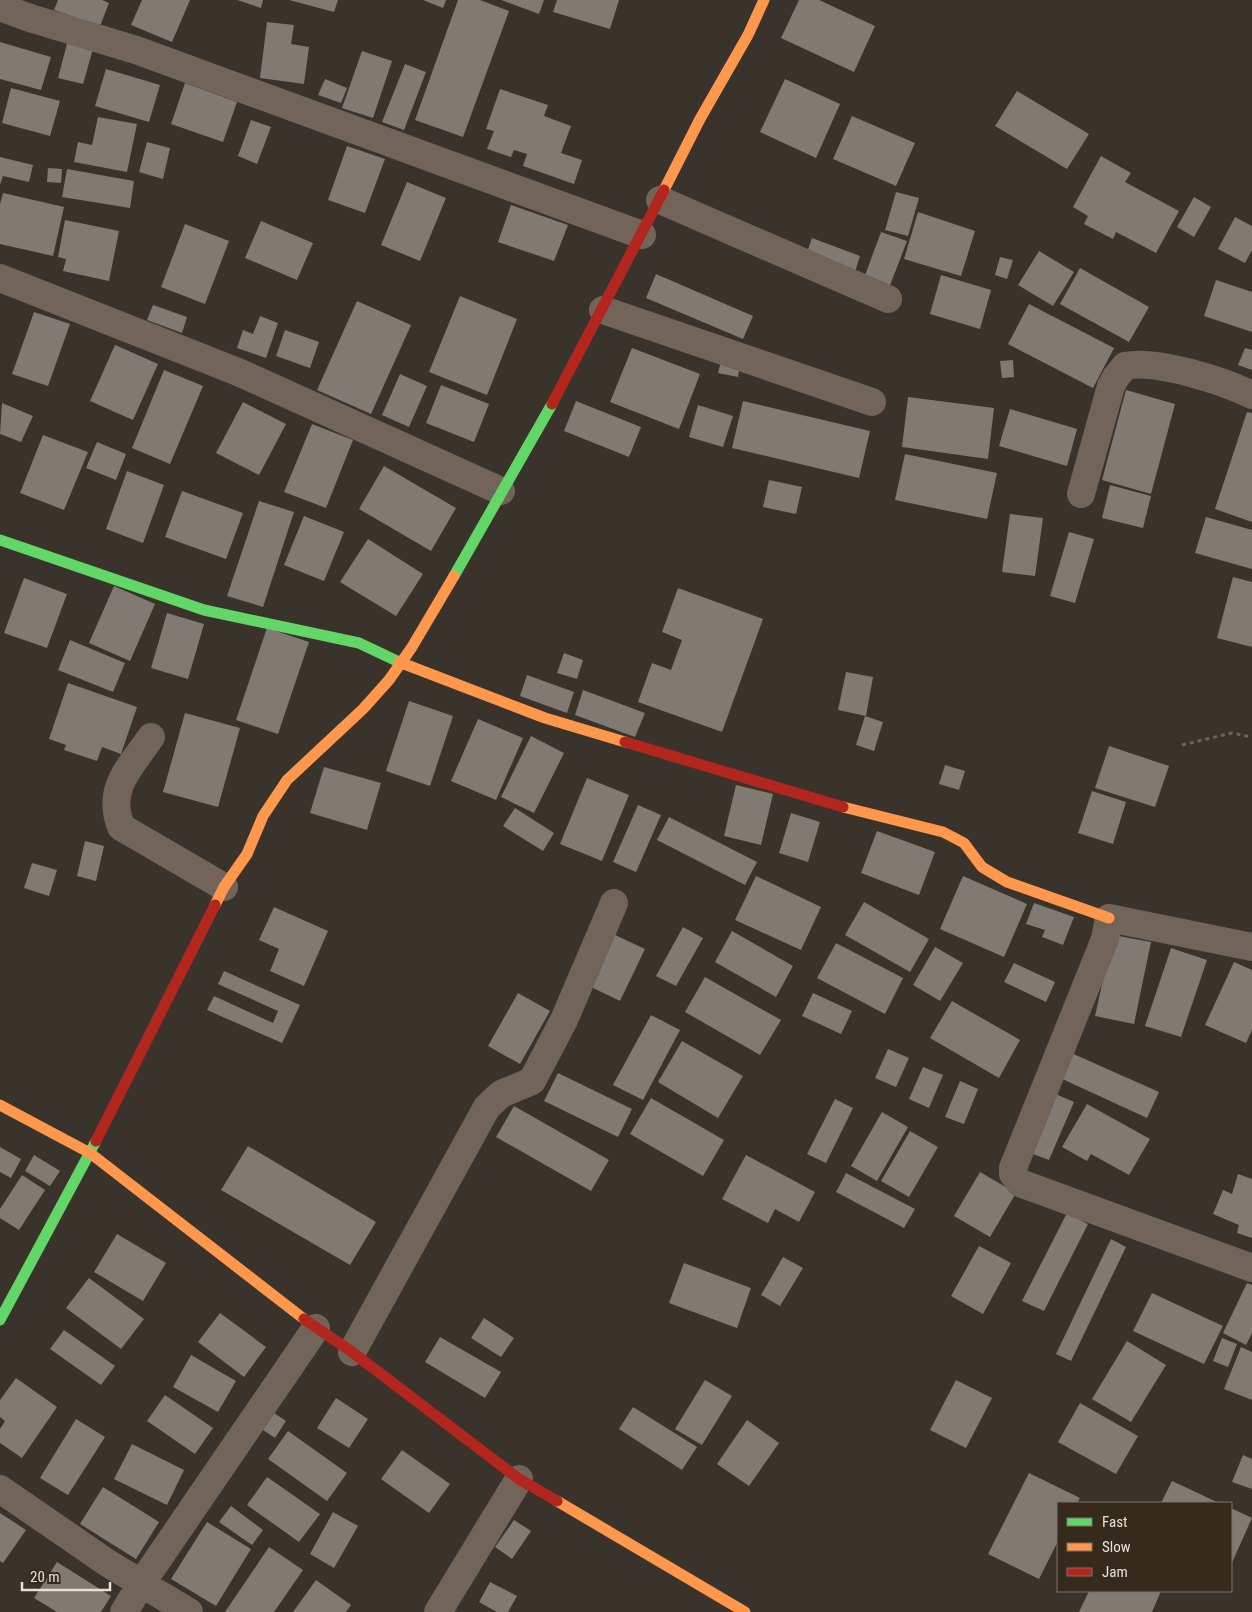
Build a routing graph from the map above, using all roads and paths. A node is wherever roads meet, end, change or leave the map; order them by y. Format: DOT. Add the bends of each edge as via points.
graph roads {
  1 [pos="764,0"];
  2 [pos="0,7"];
  3 [pos="660,200"];
  4 [pos="642,235"];
  5 [pos="0,278"];
  6 [pos="888,300"];
  7 [pos="602,310"];
  8 [pos="1252,395"];
  9 [pos="872,402"];
  10 [pos="501,491"];
  11 [pos="1082,494"];
  12 [pos="0,540"];
  13 [pos="401,662"];
  14 [pos="151,737"];
  15 [pos="1252,737"];
  16 [pos="1182,745"];
  17 [pos="224,887"];
  18 [pos="614,903"];
  19 [pos="1109,918"];
  20 [pos="1252,947"];
  21 [pos="0,1105"];
  22 [pos="90,1153"];
  23 [pos="1252,1268"];
  24 [pos="0,1320"];
  25 [pos="316,1328"];
  26 [pos="352,1352"];
  27 [pos="519,1479"];
  28 [pos="0,1490"];
  29 [pos="141,1584"];
  30 [pos="124,1612"];
  31 [pos="189,1612"];
  32 [pos="438,1612"];
  33 [pos="745,1612"];
  1 -- 3 [label="street" via="755,24 706,104"];
  2 -- 4 [label="street" via="136,50"];
  3 -- 4 [label="street"];
  3 -- 6 [label="street"];
  4 -- 7 [label="street"];
  5 -- 10 [label="street" via="238,372"];
  7 -- 9 [label="street"];
  7 -- 10 [label="street" via="558,395"];
  8 -- 11 [label="street" via="1208,378 1143,364 1125,366 1111,386"];
  10 -- 13 [label="street" via="449,585"];
  12 -- 13 [label="street" via="204,610 359,643"];
  13 -- 17 [label="street" via="363,709 287,780"];
  13 -- 19 [label="street" via="545,718 840,806 943,832 964,843 982,867 1007,882"];
  14 -- 17 [label="street" via="117,788 115,810 121,827"];
  15 -- 16 [label="path" via="1232,733"];
  17 -- 22 [label="street"];
  18 -- 26 [label="street" via="564,1020 532,1082 501,1094 487,1106"];
  19 -- 20 [label="street"];
  19 -- 23 [label="street" via="1105,939 1015,1160 1013,1174 1020,1183"];
  21 -- 22 [label="street"];
  22 -- 24 [label="street"];
  22 -- 25 [label="street"];
  25 -- 26 [label="street"];
  25 -- 29 [label="street"];
  26 -- 27 [label="street"];
  27 -- 32 [label="street"];
  27 -- 33 [label="street"];
  28 -- 29 [label="street"];
  29 -- 30 [label="street"];
  29 -- 31 [label="street"];
}
